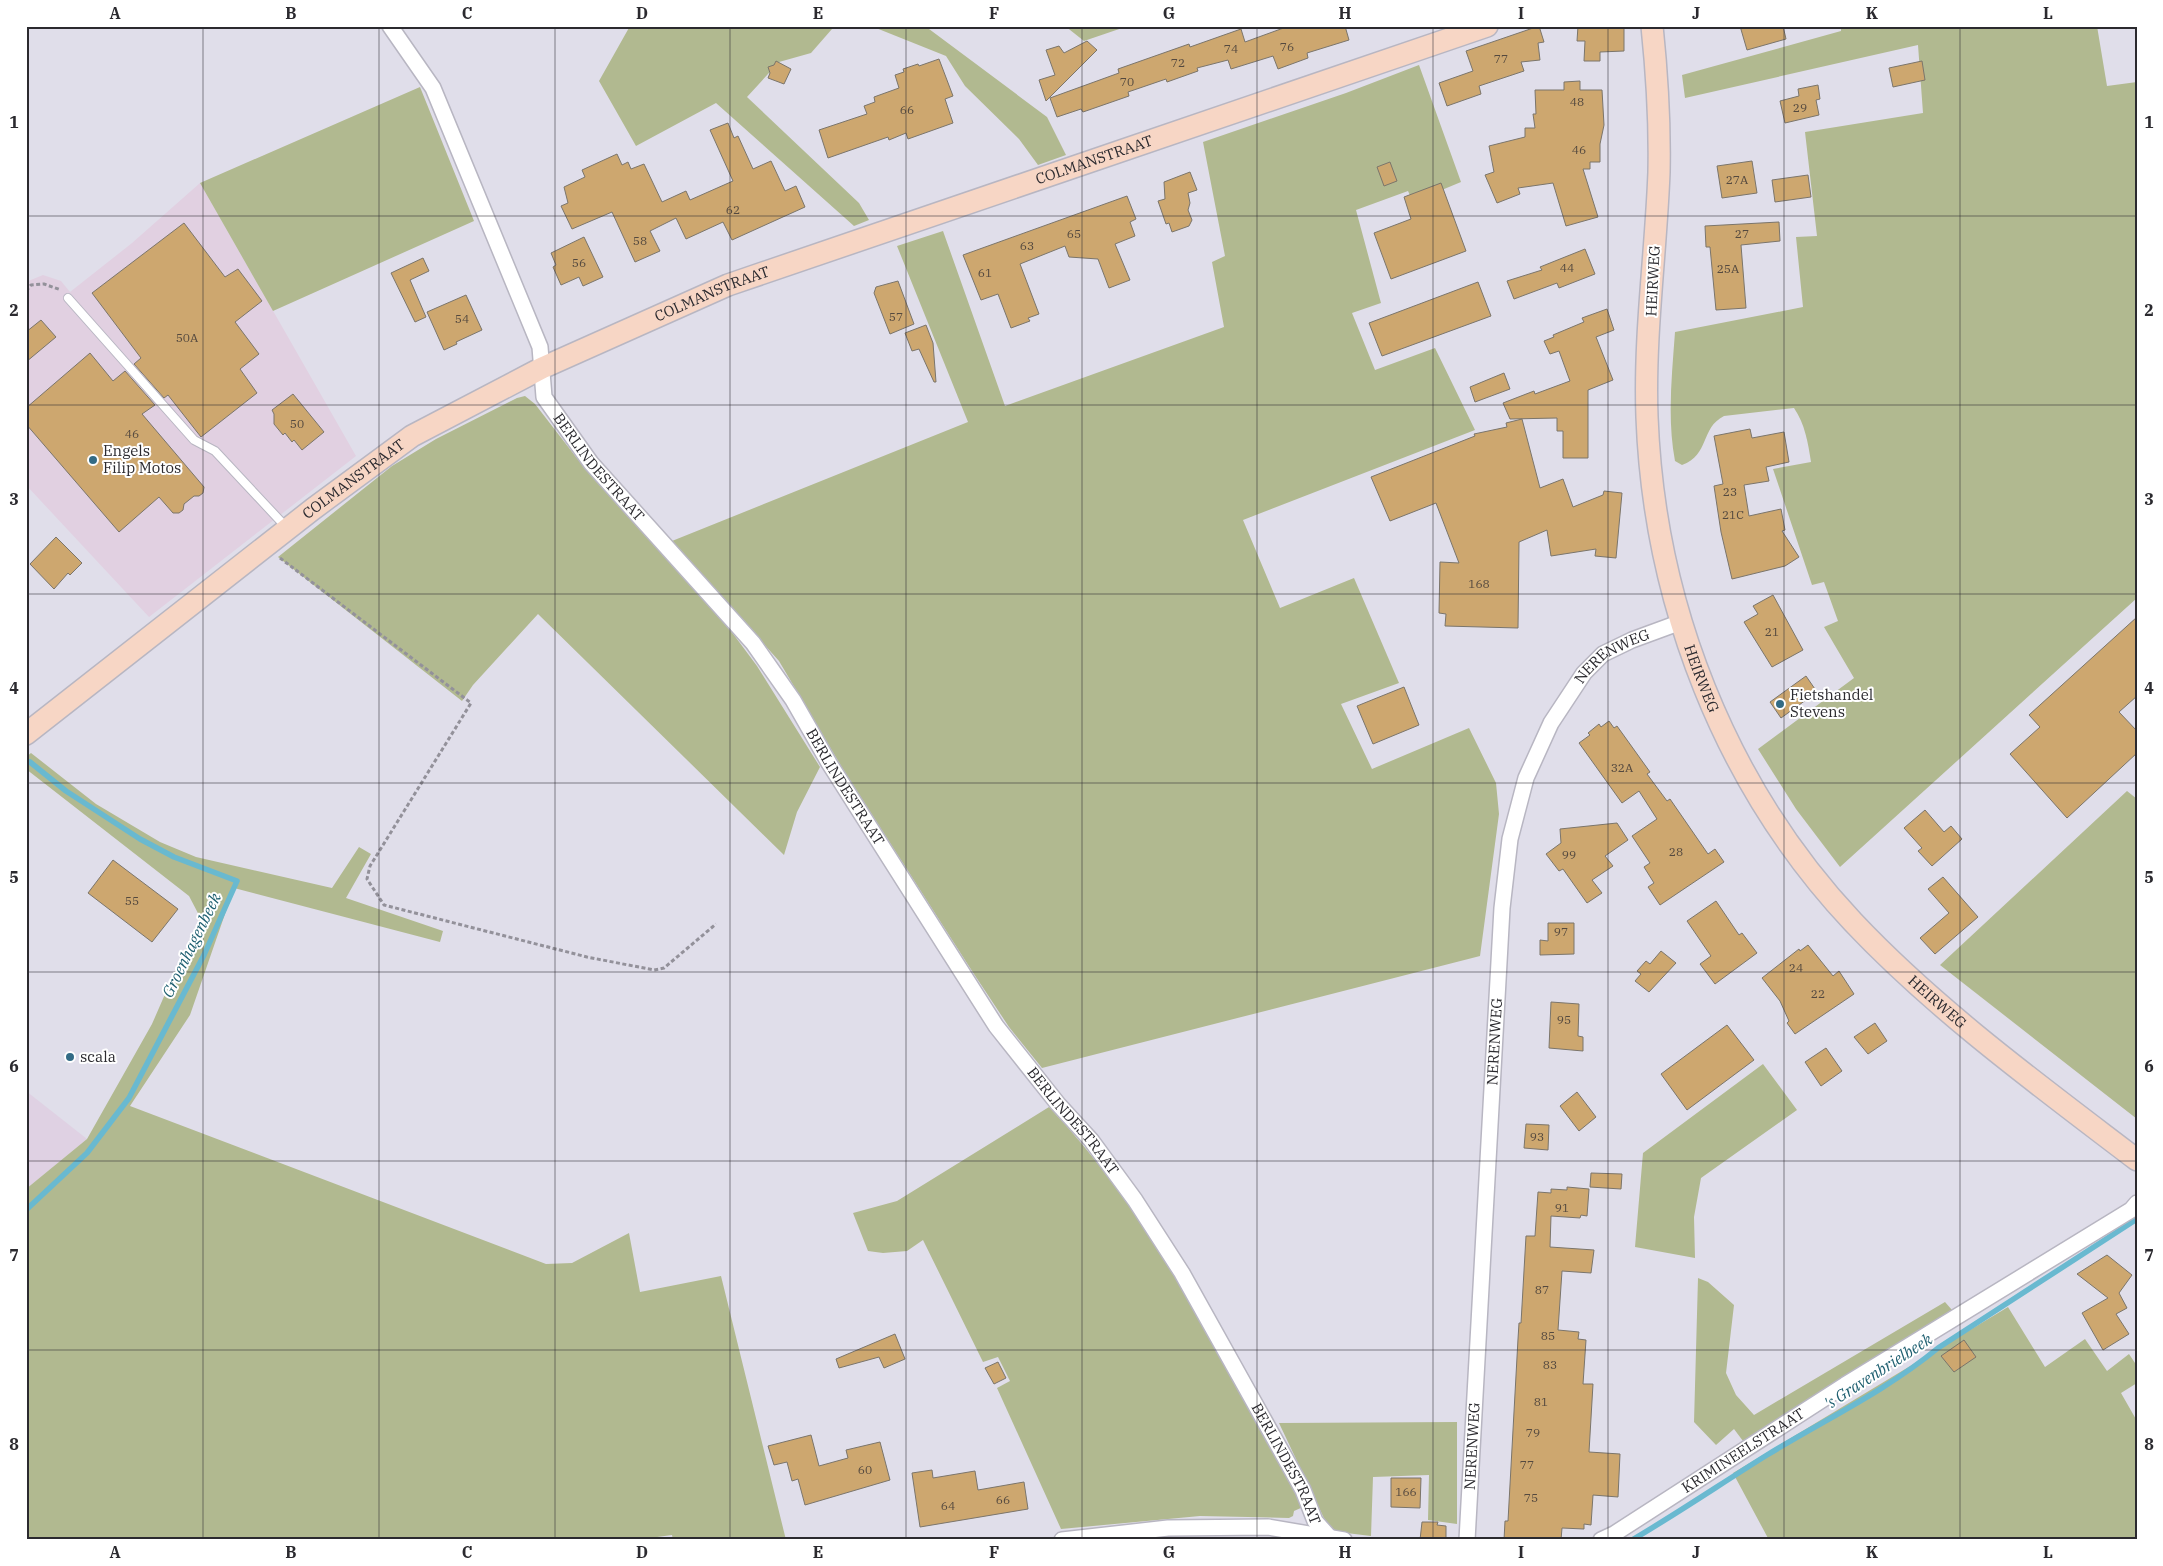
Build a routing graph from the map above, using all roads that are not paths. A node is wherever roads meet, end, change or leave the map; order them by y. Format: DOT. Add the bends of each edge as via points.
graph roads {
  1 [pos="390,26"];
  2 [pos="1487,26"];
  3 [pos="1652,26"];
  4 [pos="68,298"];
  5 [pos="542,368"];
  6 [pos="288,529"];
  7 [pos="1682,622"];
  8 [pos="26,734"];
  9 [pos="2137,1160"];
  10 [pos="2137,1202"];
  11 [pos="1330,1538"];
  12 [pos="1062,1540"];
  13 [pos="1344,1540"];
  14 [pos="1467,1540"];
  15 [pos="1601,1540"];
  1 -- 5 [label="street, BERLINDESTRAAT" via="433,88 540,347"];
  2 -- 5 [label="main road, COLMANSTRAAT" via="728,285"];
  3 -- 7 [label="main road, HEIRWEG" via="1659,170 1648,358 1650,475 1659,532"];
  4 -- 6 [label="lane" via="194,440 215,451"];
  5 -- 6 [label="main road, COLMANSTRAAT" via="412,436"];
  5 -- 11 [label="street, BERLINDESTRAAT" via="544,397 591,462 752,643 793,700 996,1026 1091,1140 1135,1200 1182,1273 1303,1490 1315,1521"];
  6 -- 8 [label="main road, COLMANSTRAAT"];
  7 -- 9 [label="main road, HEIRWEG" via="1724,734 1752,788 1784,837 1832,898 1922,990"];
  7 -- 14 [label="street, NERENWEG" via="1603,654 1584,673 1551,722 1526,778 1510,839 1501,917"];
  10 -- 15 [label="street, KRIMINEELSTRAAT" via="2122,1215"];
  11 -- 12 [label="street" via="1268,1527 1168,1528"];
  11 -- 13 [label="street"];
}
